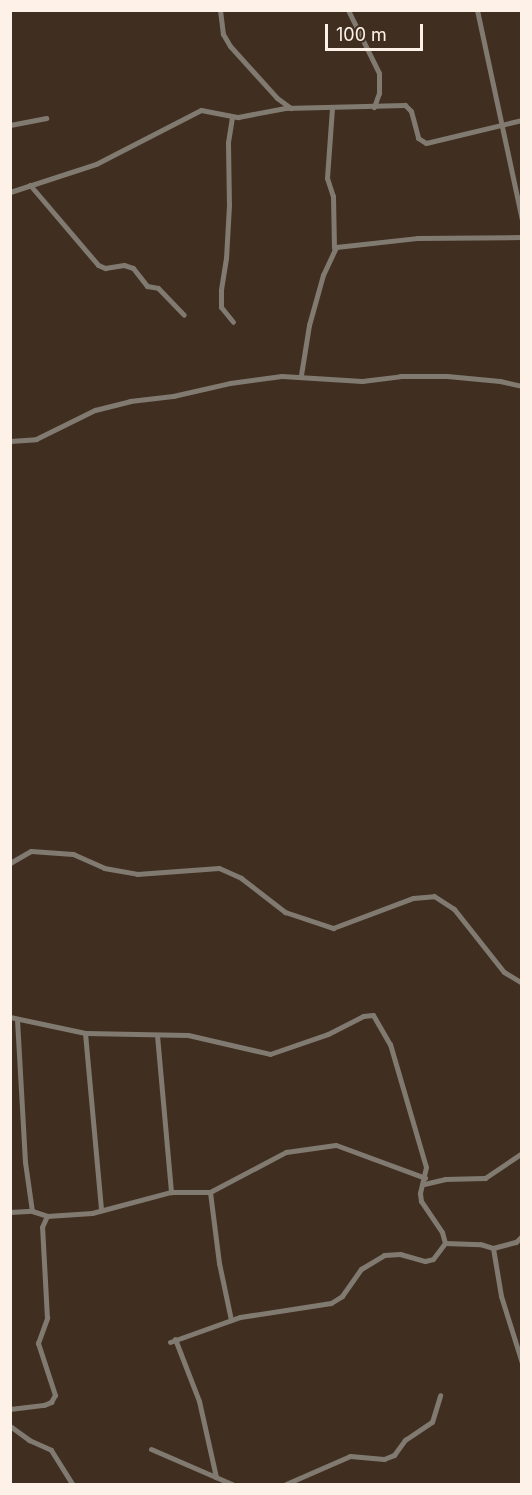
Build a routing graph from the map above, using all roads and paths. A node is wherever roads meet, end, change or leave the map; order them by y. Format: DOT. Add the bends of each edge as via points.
graph roads {
  1 [pos="220,10"];
  2 [pos="348,10"];
  3 [pos="477,10"];
  4 [pos="374,107"];
  5 [pos="332,108"];
  6 [pos="292,109"];
  7 [pos="232,117"];
  8 [pos="46,118"];
  9 [pos="522,120"];
  10 [pos="10,125"];
  11 [pos="502,126"];
  12 [pos="30,185"];
  13 [pos="10,192"];
  14 [pos="520,207"];
  15 [pos="522,220"];
  16 [pos="522,237"];
  17 [pos="334,248"];
  18 [pos="184,315"];
  19 [pos="233,322"];
  20 [pos="301,375"];
  21 [pos="522,386"];
  22 [pos="10,441"];
  23 [pos="10,863"];
  24 [pos="522,983"];
  25 [pos="14,1018"];
  26 [pos="85,1033"];
  27 [pos="157,1035"];
  28 [pos="522,1153"];
  29 [pos="424,1181"];
  30 [pos="171,1192"];
  31 [pos="210,1192"];
  32 [pos="101,1209"];
  33 [pos="32,1211"];
  34 [pos="10,1212"];
  35 [pos="46,1216"];
  36 [pos="522,1236"];
  37 [pos="445,1243"];
  38 [pos="493,1248"];
  39 [pos="231,1320"];
  40 [pos="522,1363"];
  41 [pos="441,1395"];
  42 [pos="10,1409"];
  43 [pos="10,1426"];
  44 [pos="151,1449"];
  45 [pos="216,1477"];
  46 [pos="72,1485"];
  47 [pos="232,1485"];
  48 [pos="286,1485"];
  1 -- 6 [label="street" via="223,34 230,46"];
  2 -- 4 [label="street" via="379,73"];
  3 -- 11 [label="street"];
  4 -- 5 [label="street"];
  4 -- 11 [label="street" via="405,105 423,143"];
  5 -- 6 [label="street"];
  5 -- 17 [label="street" via="327,178 333,196"];
  6 -- 7 [label="street"];
  7 -- 12 [label="street" via="206,110 191,113 96,164"];
  7 -- 19 [label="street" via="228,143 230,205 221,291 222,307"];
  8 -- 10 [label="street"];
  9 -- 11 [label="street"];
  11 -- 14 [label="street"];
  12 -- 13 [label="street"];
  12 -- 18 [label="street" via="98,265 133,268 147,286 158,288"];
  14 -- 15 [label="street"];
  16 -- 17 [label="street" via="417,238"];
  17 -- 20 [label="street" via="322,275 309,325"];
  20 -- 21 [label="street" via="352,381 447,376"];
  20 -- 22 [label="street" via="130,401 85,414 36,439"];
  23 -- 24 [label="street" via="31,851 73,854 104,868 137,874 219,868 241,878 285,912 333,928 413,898 434,896 454,909 504,972"];
  25 -- 26 [label="street"];
  25 -- 33 [label="street"];
  26 -- 27 [label="street"];
  26 -- 32 [label="street"];
  27 -- 29 [label="street" via="188,1035 270,1054 373,1015 393,1054 426,1167"];
  27 -- 30 [label="street"];
  28 -- 29 [label="street" via="485,1178"];
  29 -- 31 [label="street" via="336,1145 286,1152"];
  29 -- 37 [label="street" via="421,1201"];
  30 -- 31 [label="street"];
  30 -- 32 [label="street"];
  31 -- 39 [label="street"];
  32 -- 35 [label="street" via="88,1214"];
  33 -- 34 [label="street"];
  33 -- 35 [label="street"];
  35 -- 42 [label="street" via="42,1241 47,1318 38,1343 55,1395 44,1405"];
  36 -- 38 [label="street" via="516,1242"];
  37 -- 38 [label="street"];
  37 -- 39 [label="street" via="430,1260 392,1253 375,1259 331,1303"];
  38 -- 40 [label="street" via="501,1296"];
  39 -- 45 [label="street" via="173,1341 199,1401"];
  41 -- 48 [label="street" via="432,1422 405,1440 394,1455 384,1459 350,1456"];
  43 -- 46 [label="street" via="51,1450"];
  44 -- 45 [label="street"];
  45 -- 47 [label="street"];
}
